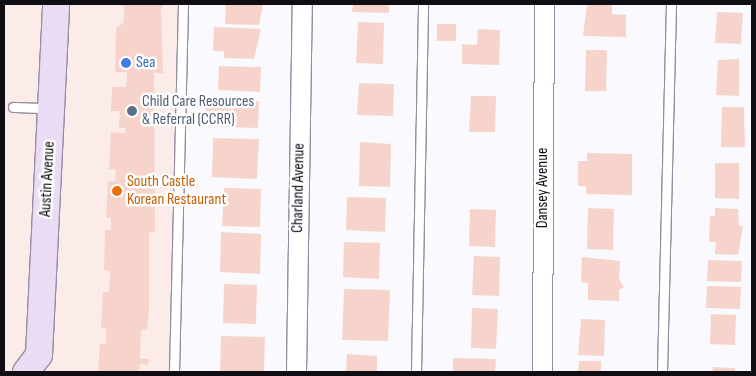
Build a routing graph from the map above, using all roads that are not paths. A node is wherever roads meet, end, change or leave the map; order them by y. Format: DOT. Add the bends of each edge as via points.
graph roads {
  1 [pos="56,4"];
  2 [pos="183,4"];
  3 [pos="302,4"];
  4 [pos="423,4"];
  5 [pos="544,4"];
  6 [pos="671,4"];
  7 [pos="13,107"];
  8 [pos="51,108"];
  9 [pos="38,367"];
  10 [pos="174,372"];
  11 [pos="296,372"];
  12 [pos="416,372"];
  13 [pos="542,372"];
  14 [pos="662,372"];
  1 -- 8 [label="main road, Austin Avenue"];
  2 -- 10 [label="lane"];
  3 -- 11 [label="street, Charland Avenue"];
  4 -- 12 [label="lane"];
  5 -- 13 [label="street, Dansey Avenue"];
  6 -- 14 [label="lane"];
  7 -- 8 [label="lane"];
  8 -- 9 [label="main road, Austin Avenue"];
}
